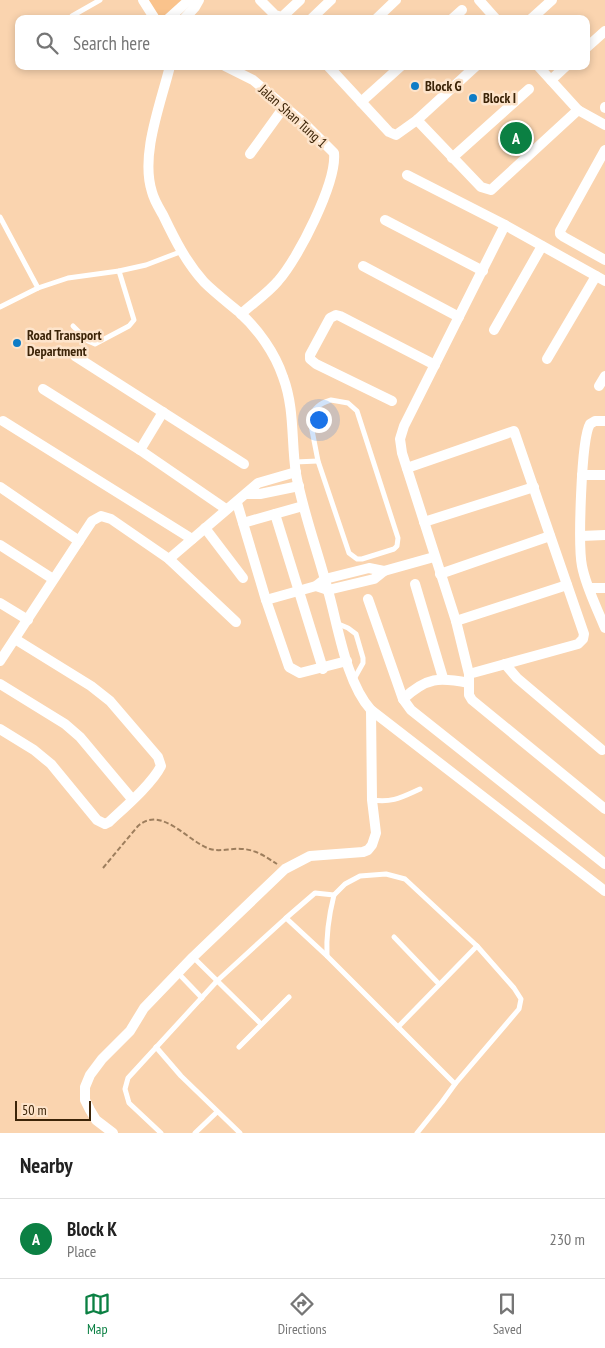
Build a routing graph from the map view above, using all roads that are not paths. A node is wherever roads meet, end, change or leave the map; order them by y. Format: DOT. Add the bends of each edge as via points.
graph roads {
  1 [pos="100,0"];
  2 [pos="143,0"];
  3 [pos="188,0"];
  4 [pos="199,0"];
  5 [pos="260,0"];
  6 [pos="300,0"];
  7 [pos="331,0"];
  8 [pos="396,0"];
  9 [pos="479,0"];
  10 [pos="552,0"];
  11 [pos="462,10"];
  12 [pos="74,15"];
  13 [pos="152,15"];
  14 [pos="172,15"];
  15 [pos="188,15"];
  16 [pos="275,15"];
  17 [pos="286,15"];
  18 [pos="315,15"];
  19 [pos="380,15"];
  20 [pos="456,15"];
  21 [pos="492,15"];
  22 [pos="535,15"];
  23 [pos="605,31"];
  24 [pos="590,44"];
  25 [pos="169,70"];
  26 [pos="233,70"];
  27 [pos="332,70"];
  28 [pos="397,70"];
  29 [pos="472,70"];
  30 [pos="542,70"];
  31 [pos="562,70"];
  32 [pos="551,80"];
  33 [pos="528,88"];
  34 [pos="361,102"];
  35 [pos="284,107"];
  36 [pos="578,110"];
  37 [pos="417,120"];
  38 [pos="605,125"];
  39 [pos="605,150"];
  40 [pos="250,154"];
  41 [pos="452,158"];
  42 [pos="407,175"];
  43 [pos="0,217"];
  44 [pos="385,220"];
  45 [pos="505,225"];
  46 [pos="542,246"];
  47 [pos="180,252"];
  48 [pos="604,257"];
  49 [pos="363,266"];
  50 [pos="120,271"];
  51 [pos="483,271"];
  52 [pos="600,278"];
  53 [pos="38,288"];
  54 [pos="0,307"];
  55 [pos="241,314"];
  56 [pos="459,318"];
  57 [pos="73,326"];
  58 [pos="494,330"];
  59 [pos="75,356"];
  60 [pos="547,359"];
  61 [pos="435,364"];
  62 [pos="605,376"];
  63 [pos="599,386"];
  64 [pos="43,389"];
  65 [pos="392,401"];
  66 [pos="163,412"];
  67 [pos="3,421"];
  68 [pos="605,421"];
  69 [pos="140,450"];
  70 [pos="318,461"];
  71 [pos="244,464"];
  72 [pos="296,467"];
  73 [pos="407,468"];
  74 [pos="582,476"];
  75 [pos="605,476"];
  76 [pos="299,486"];
  77 [pos="0,487"];
  78 [pos="534,487"];
  79 [pos="247,494"];
  80 [pos="237,503"];
  81 [pos="303,506"];
  82 [pos="226,509"];
  83 [pos="275,514"];
  84 [pos="424,522"];
  85 [pos="243,523"];
  86 [pos="205,528"];
  87 [pos="605,535"];
  88 [pos="550,536"];
  89 [pos="581,536"];
  90 [pos="192,539"];
  91 [pos="79,541"];
  92 [pos="0,545"];
  93 [pos="434,557"];
  94 [pos="169,559"];
  95 [pos="384,571"];
  96 [pos="440,574"];
  97 [pos="242,578"];
  98 [pos="53,579"];
  99 [pos="325,579"];
  100 [pos="414,584"];
  101 [pos="567,585"];
  102 [pos="316,586"];
  103 [pos="590,588"];
  104 [pos="605,588"];
  105 [pos="328,590"];
  106 [pos="298,591"];
  107 [pos="368,599"];
  108 [pos="266,600"];
  109 [pos="0,603"];
  110 [pos="28,620"];
  111 [pos="456,621"];
  112 [pos="236,622"];
  113 [pos="336,623"];
  114 [pos="605,628"];
  115 [pos="15,639"];
  116 [pos="0,661"];
  117 [pos="347,661"];
  118 [pos="505,664"];
  119 [pos="323,669"];
  120 [pos="444,678"];
  121 [pos="469,679"];
  122 [pos="354,680"];
  123 [pos="0,684"];
  124 [pos="403,699"];
  125 [pos="371,710"];
  126 [pos="0,729"];
  127 [pos="602,750"];
  128 [pos="420,789"];
  129 [pos="132,799"];
  130 [pos="372,800"];
  131 [pos="605,809"];
  132 [pos="605,864"];
  133 [pos="605,890"];
  134 [pos="334,895"];
  135 [pos="286,918"];
  136 [pos="394,937"];
  137 [pos="477,946"];
  138 [pos="328,956"];
  139 [pos="193,957"];
  140 [pos="178,974"];
  141 [pos="217,981"];
  142 [pos="439,984"];
  143 [pos="202,998"];
  144 [pos="289,998"];
  145 [pos="261,1024"];
  146 [pos="398,1026"];
  147 [pos="156,1047"];
  148 [pos="239,1047"];
  149 [pos="455,1084"];
  150 [pos="217,1112"];
  151 [pos="113,1133"];
  152 [pos="161,1133"];
  153 [pos="195,1133"];
  154 [pos="240,1133"];
  155 [pos="417,1133"];
  1 -- 12 [label="lane"];
  2 -- 13 [label="street"];
  3 -- 14 [label="street"];
  4 -- 15 [label="street"];
  5 -- 16 [label="street"];
  6 -- 17 [label="street"];
  7 -- 18 [label="street"];
  8 -- 19 [label="street"];
  9 -- 21 [label="street"];
  10 -- 22 [label="street"];
  11 -- 20 [label="street"];
  23 -- 24 [label="street"];
  25 -- 47 [label="street" via="148,151 148,168 152,193"];
  26 -- 35 [label="street, Jalan Shan Tung 1" via="253,80"];
  27 -- 34 [label="street"];
  28 -- 34 [label="street"];
  29 -- 37 [label="street"];
  30 -- 32 [label="street"];
  31 -- 32 [label="street"];
  32 -- 36 [label="street"];
  33 -- 41 [label="street"];
  34 -- 37 [label="street" via="393,134 400,133"];
  35 -- 40 [label="street"];
  35 -- 55 [label="street, Jalan Shan Tung 1" via="334,153 332,174 296,257 277,283"];
  36 -- 38 [label="street"];
  36 -- 41 [label="street" via="491,190 481,187"];
  37 -- 41 [label="street"];
  39 -- 48 [label="street" via="560,231 564,237"];
  42 -- 45 [label="street"];
  43 -- 53 [label="lane"];
  44 -- 51 [label="street"];
  45 -- 46 [label="street"];
  45 -- 51 [label="street"];
  46 -- 52 [label="street"];
  46 -- 58 [label="street"];
  47 -- 50 [label="lane"];
  47 -- 55 [label="street" via="206,284"];
  49 -- 56 [label="street"];
  50 -- 53 [label="lane" via="68,278"];
  50 -- 57 [label="lane" via="134,320 129,326 95,344"];
  51 -- 56 [label="street"];
  52 -- 60 [label="street"];
  53 -- 54 [label="lane"];
  55 -- 72 [label="street" via="263,340 284,377 291,409"];
  56 -- 61 [label="street"];
  59 -- 66 [label="street"];
  61 -- 65 [label="street" via="340,316 330,318 310,359"];
  61 -- 73 [label="street" via="400,439"];
  62 -- 63 [label="street"];
  64 -- 69 [label="street"];
  66 -- 69 [label="street"];
  66 -- 71 [label="street"];
  67 -- 90 [label="street"];
  68 -- 74 [label="street" via="595,421 588,428"];
  69 -- 82 [label="street"];
  70 -- 70 [label="lane" via="311,414 322,403 331,400 348,403 357,411 398,538 394,549 362,559 350,553"];
  70 -- 72 [label="lane"];
  72 -- 76 [label="street"];
  72 -- 79 [label="street" via="258,483"];
  73 -- 78 [label="street" via="514,431"];
  73 -- 84 [label="street"];
  74 -- 75 [label="street"];
  74 -- 89 [label="street"];
  76 -- 79 [label="street"];
  76 -- 81 [label="street"];
  77 -- 91 [label="street"];
  78 -- 84 [label="street"];
  78 -- 88 [label="street"];
  79 -- 80 [label="street"];
  80 -- 82 [label="street"];
  80 -- 85 [label="street"];
  81 -- 83 [label="street"];
  81 -- 99 [label="street"];
  82 -- 86 [label="street"];
  83 -- 85 [label="street"];
  83 -- 106 [label="street"];
  84 -- 93 [label="street"];
  85 -- 108 [label="street"];
  86 -- 90 [label="street"];
  86 -- 97 [label="street"];
  87 -- 89 [label="street"];
  88 -- 96 [label="street"];
  88 -- 101 [label="street"];
  89 -- 103 [label="street" via="582,564"];
  90 -- 94 [label="street"];
  91 -- 94 [label="street" via="92,520 105,516"];
  91 -- 98 [label="street"];
  92 -- 98 [label="street"];
  93 -- 95 [label="street"];
  93 -- 96 [label="street"];
  94 -- 112 [label="street"];
  95 -- 99 [label="street" via="369,568"];
  95 -- 105 [label="street" via="374,579"];
  96 -- 111 [label="street"];
  98 -- 110 [label="street"];
  99 -- 102 [label="street"];
  99 -- 105 [label="street"];
  100 -- 120 [label="street"];
  101 -- 111 [label="street"];
  101 -- 118 [label="street" via="584,634 581,641"];
  102 -- 105 [label="street"];
  102 -- 106 [label="street"];
  103 -- 104 [label="street"];
  103 -- 114 [label="street"];
  105 -- 113 [label="street"];
  106 -- 108 [label="street"];
  106 -- 119 [label="street"];
  107 -- 124 [label="street"];
  108 -- 119 [label="street" via="290,667 300,673"];
  109 -- 110 [label="street"];
  110 -- 115 [label="street"];
  111 -- 121 [label="street"];
  113 -- 117 [label="street"];
  113 -- 122 [label="lane" via="356,634 363,663"];
  115 -- 116 [label="street"];
  115 -- 129 [label="street" via="110,701 158,757 161,762 158,771"];
  117 -- 119 [label="street"];
  117 -- 122 [label="street"];
  118 -- 121 [label="street"];
  118 -- 127 [label="street" via="517,678"];
  120 -- 121 [label="street"];
  120 -- 124 [label="street" via="422,684"];
  121 -- 131 [label="street" via="469,695 478,706"];
  122 -- 125 [label="street"];
  123 -- 129 [label="street" via="80,736"];
  124 -- 132 [label="street" via="422,719"];
  125 -- 130 [label="street"];
  125 -- 133 [label="street"];
  126 -- 129 [label="street" via="47,760 97,820 109,822"];
  128 -- 130 [label="lane" via="396,800"];
  130 -- 139 [label="street" via="376,833 368,850 310,856 285,870"];
  134 -- 135 [label="lane" via="315,893"];
  134 -- 137 [label="lane" via="360,876 386,874 405,879"];
  134 -- 138 [label="lane" via="326,940"];
  135 -- 138 [label="lane"];
  135 -- 141 [label="lane"];
  136 -- 142 [label="lane"];
  137 -- 142 [label="lane"];
  137 -- 149 [label="lane" via="522,999 519,1009"];
  138 -- 146 [label="lane"];
  139 -- 140 [label="street"];
  139 -- 141 [label="lane"];
  140 -- 143 [label="lane"];
  140 -- 151 [label="street" via="144,1008 130,1031 102,1059 85,1087 85,1100 96,1120"];
  141 -- 143 [label="lane"];
  141 -- 145 [label="lane"];
  142 -- 146 [label="lane"];
  143 -- 147 [label="lane"];
  144 -- 145 [label="lane"];
  145 -- 148 [label="lane"];
  146 -- 149 [label="lane"];
  147 -- 150 [label="lane"];
  147 -- 152 [label="lane" via="128,1078 125,1089 129,1103"];
  149 -- 155 [label="lane"];
  150 -- 153 [label="lane"];
  150 -- 154 [label="lane"];
}
